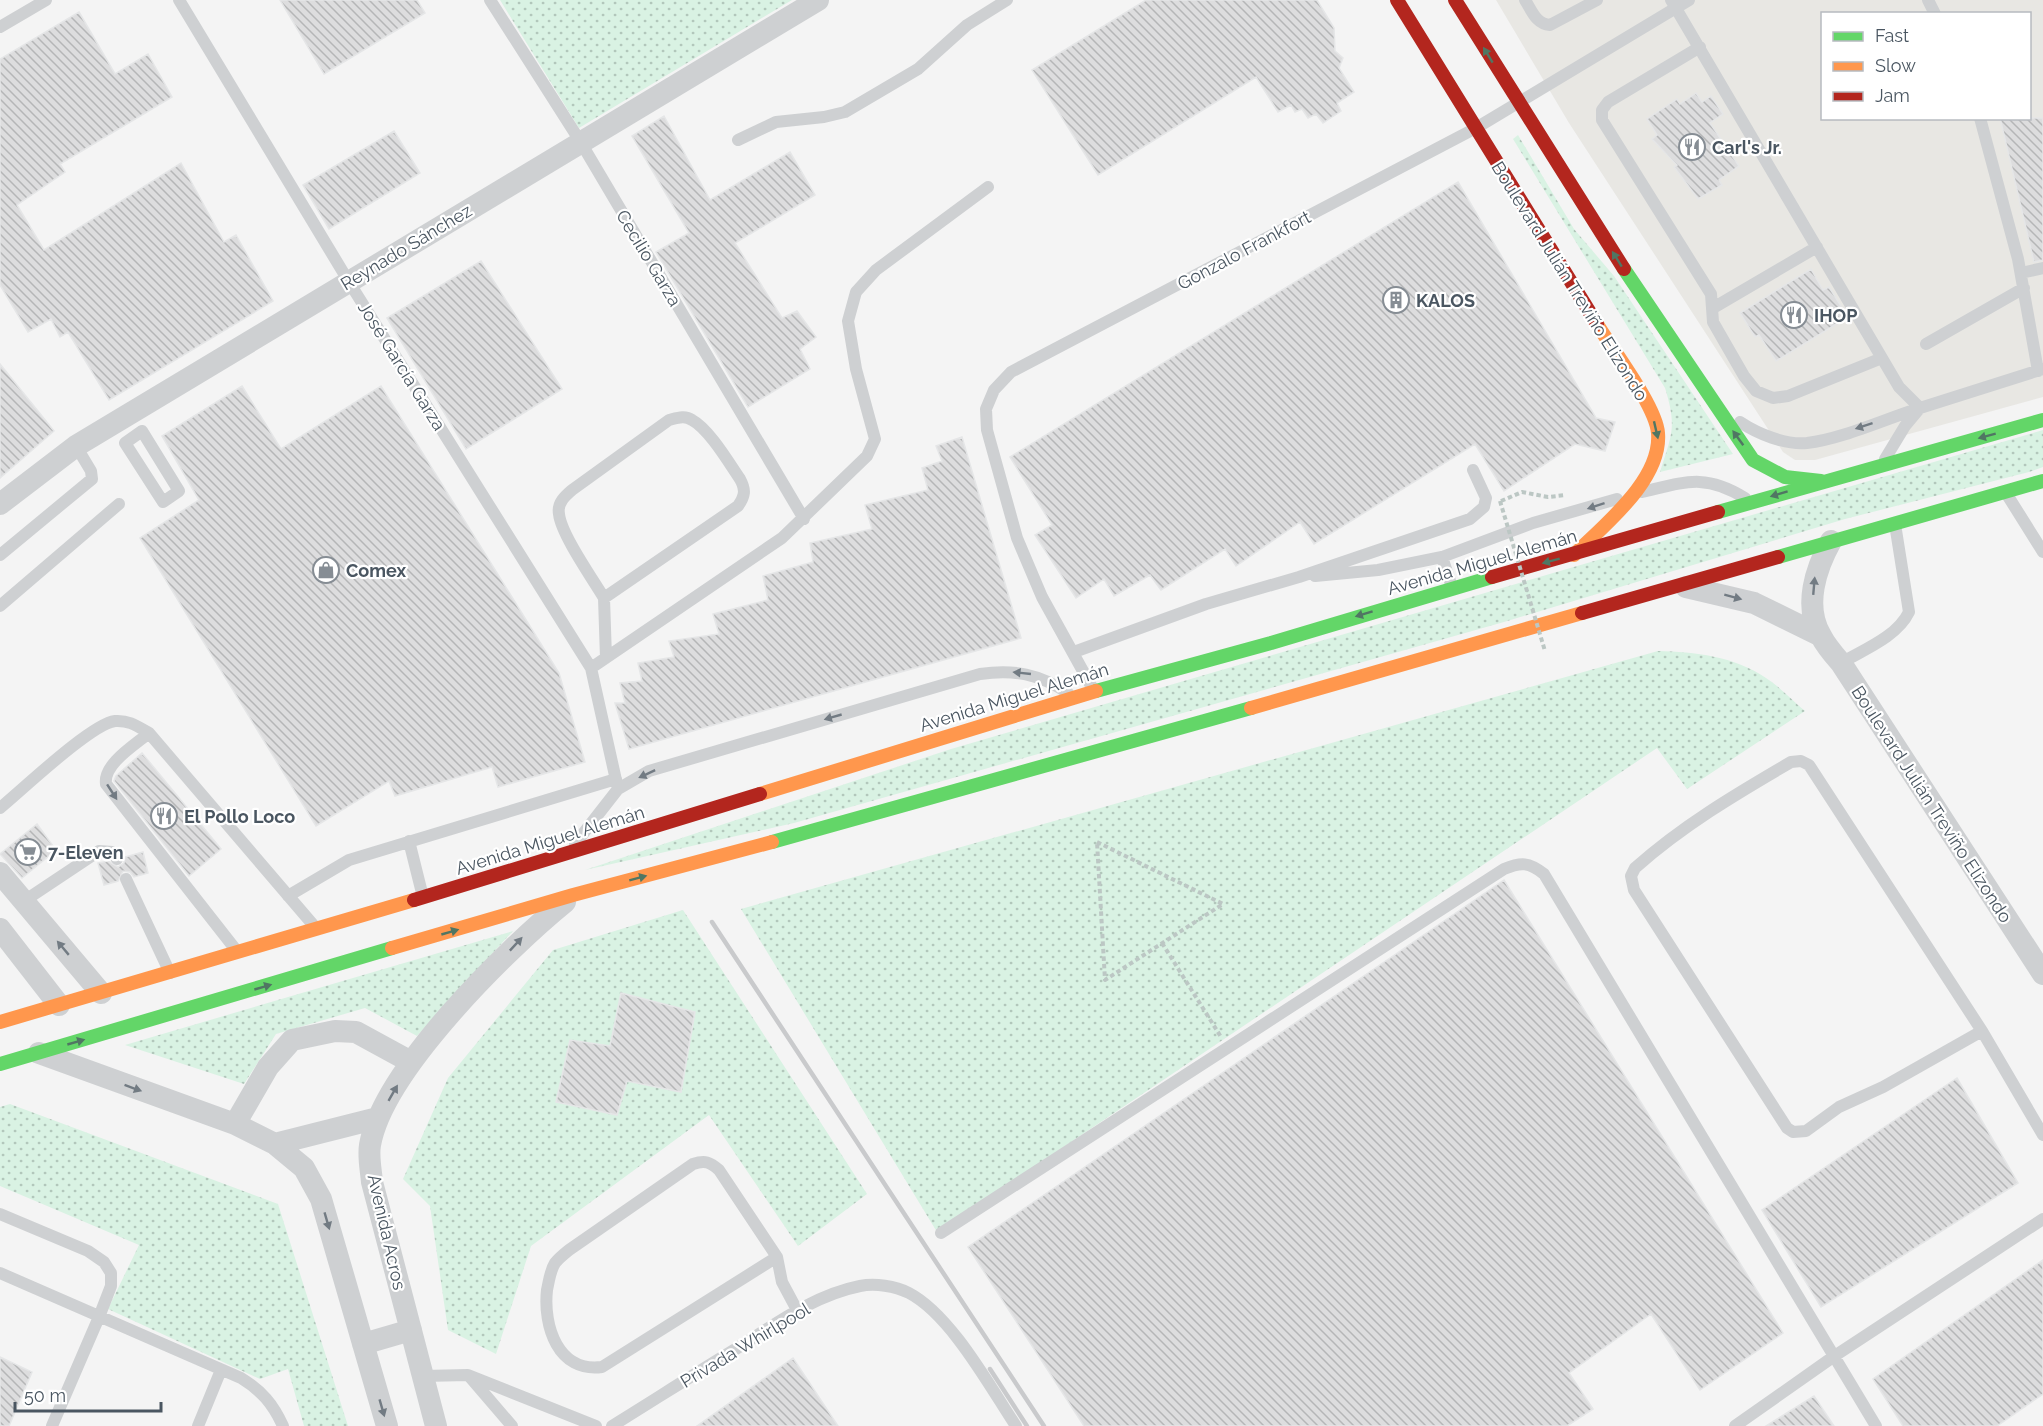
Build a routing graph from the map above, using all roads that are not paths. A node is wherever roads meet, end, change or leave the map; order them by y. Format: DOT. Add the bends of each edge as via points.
graph roads {
  1 [pos="46,0"];
  2 [pos="178,0"];
  3 [pos="490,0"];
  4 [pos="818,0"];
  5 [pos="1007,0"];
  6 [pos="1397,0"];
  7 [pos="1408,0"];
  8 [pos="1455,0"];
  9 [pos="1525,0"];
  10 [pos="1597,0"];
  11 [pos="1689,0"];
  12 [pos="1674,4"];
  13 [pos="0,27"];
  14 [pos="1700,47"];
  15 [pos="1513,108"];
  16 [pos="1981,120"];
  17 [pos="1480,126"];
  18 [pos="738,140"];
  19 [pos="580,141"];
  20 [pos="988,187"];
  21 [pos="1817,247"];
  22 [pos="2043,268"];
  23 [pos="2021,273"];
  24 [pos="349,282"];
  25 [pos="2024,288"];
  26 [pos="1713,308"];
  27 [pos="1926,344"];
  28 [pos="1882,358"];
  29 [pos="2040,370"];
  30 [pos="1712,403"];
  31 [pos="1920,408"];
  32 [pos="2043,420"];
  33 [pos="129,427"];
  34 [pos="76,446"];
  35 [pos="1882,464"];
  36 [pos="1473,470"];
  37 [pos="1821,481"];
  38 [pos="2043,481"];
  39 [pos="2005,492"];
  40 [pos="1632,494"];
  41 [pos="1751,502"];
  42 [pos="0,504"];
  43 [pos="119,504"];
  44 [pos="804,519"];
  45 [pos="1895,524"];
  46 [pos="1831,541"];
  47 [pos="2043,552"];
  48 [pos="0,555"];
  49 [pos="1574,555"];
  50 [pos="1442,557"];
  51 [pos="1299,578"];
  52 [pos="1676,585"];
  53 [pos="1452,587"];
  54 [pos="604,598"];
  55 [pos="0,606"];
  56 [pos="1819,635"];
  57 [pos="1074,652"];
  58 [pos="606,658"];
  59 [pos="1841,663"];
  60 [pos="591,668"];
  61 [pos="1094,692"];
  62 [pos="1074,697"];
  63 [pos="149,733"];
  64 [pos="617,784"];
  65 [pos="0,808"];
  66 [pos="410,841"];
  67 [pos="569,853"];
  68 [pos="117,859"];
  69 [pos="0,873"];
  70 [pos="126,879"];
  71 [pos="573,895"];
  72 [pos="288,896"];
  73 [pos="423,898"];
  74 [pos="24,901"];
  75 [pos="0,929"];
  76 [pos="318,930"];
  77 [pos="239,954"];
  78 [pos="170,974"];
  79 [pos="2043,974"];
  80 [pos="101,993"];
  81 [pos="58,1005"];
  82 [pos="2,1020"];
  83 [pos="1982,1031"];
  84 [pos="39,1053"];
  85 [pos="411,1062"];
  86 [pos="0,1064"];
  87 [pos="378,1118"];
  88 [pos="235,1124"];
  89 [pos="2043,1135"];
  90 [pos="275,1144"];
  91 [pos="0,1214"];
  92 [pos="2043,1219"];
  93 [pos="941,1233"];
  94 [pos="777,1257"];
  95 [pos="0,1273"];
  96 [pos="797,1310"];
  97 [pos="99,1317"];
  98 [pos="411,1330"];
  99 [pos="363,1344"];
  100 [pos="1833,1357"];
  101 [pos="221,1370"];
  102 [pos="468,1375"];
  103 [pos="423,1376"];
  104 [pos="52,1426"];
  105 [pos="198,1426"];
  106 [pos="283,1426"];
  107 [pos="387,1426"];
  108 [pos="436,1426"];
  109 [pos="512,1426"];
  110 [pos="596,1426"];
  111 [pos="612,1426"];
  112 [pos="1016,1426"];
  113 [pos="1735,1426"];
  114 [pos="1876,1426"];
  1 -- 13 [label="lane"];
  2 -- 24 [label="lane, José García Garza"];
  3 -- 19 [label="lane, Cecilio Garza"];
  4 -- 19 [label="street, Reynado Sánchez"];
  5 -- 18 [label="lane" via="966,25 918,69 844,112 776,122"];
  6 -- 17 [label="main road, Boulevard Julián Treviño Elizondo"];
  7 -- 17 [label="main road"];
  15 -- 8 [label="main road, one-way"];
  9 -- 10 [label="lane" via="1536,20 1550,25"];
  11 -- 12 [label="lane, Gonzalo Frankfort"];
  12 -- 14 [label="lane"];
  12 -- 15 [label="lane, Gonzalo Frankfort"];
  14 -- 21 [label="lane"];
  14 -- 26 [label="lane" via="1608,102 1602,110 1602,120 1704,281"];
  15 -- 17 [label="lane, Gonzalo Frankfort"];
  30 -- 15 [label="main road, one-way"];
  16 -- 23 [label="lane"];
  17 -- 40 [label="main road, Boulevard Julián Treviño Elizondo, one-way" via="1651,412 1658,433 1658,450 1648,476"];
  17 -- 57 [label="lane, Gonzalo Frankfort" via="1011,372 994,390 986,409 987,430 1017,538 1042,597"];
  19 -- 24 [label="street, Reynado Sánchez"];
  19 -- 44 [label="lane, Cecilio Garza"];
  20 -- 44 [label="lane" via="876,270 856,292 848,321 875,439 867,456"];
  21 -- 26 [label="lane"];
  21 -- 28 [label="lane"];
  22 -- 23 [label="lane"];
  23 -- 25 [label="lane"];
  24 -- 33 [label="street, Reynado Sánchez"];
  24 -- 60 [label="lane, José García Garza"];
  25 -- 27 [label="lane"];
  25 -- 29 [label="lane"];
  26 -- 28 [label="lane" via="1713,322 1744,376 1756,391 1773,398 1788,396"];
  28 -- 31 [label="lane" via="1899,387"];
  29 -- 31 [label="lane"];
  31 -- 30 [label="lane, one-way" via="1806,443 1751,429"];
  37 -- 30 [label="main road, one-way" via="1771,474 1753,460"];
  31 -- 35 [label="lane"];
  32 -- 35 [label="main road, Avenida Miguel Alemán, one-way"];
  33 -- 33 [label="lane" via="126,443 163,502 179,491 142,431"];
  33 -- 34 [label="street, Reynado Sánchez"];
  34 -- 42 [label="street, Reynado Sánchez"];
  34 -- 48 [label="lane" via="92,471 92,479"];
  35 -- 37 [label="main road, Avenida Miguel Alemán"];
  36 -- 51 [label="lane" via="1486,498 1479,513"];
  37 -- 41 [label="main road, Avenida Miguel Alemán, one-way"];
  38 -- 39 [label="main road"];
  39 -- 45 [label="main road"];
  39 -- 47 [label="lane"];
  40 -- 41 [label="lane" via="1709,481"];
  40 -- 49 [label="main road, Boulevard Julián Treviño Elizondo"];
  40 -- 50 [label="lane, one-way" via="1533,523"];
  41 -- 49 [label="main road, Avenida Miguel Alemán"];
  43 -- 55 [label="lane"];
  44 -- 58 [label="lane"];
  45 -- 46 [label="main road"];
  45 -- 59 [label="lane" via="1909,612 1890,634"];
  46 -- 52 [label="main road"];
  56 -- 46 [label="street, one-way" via="1813,591 1815,575"];
  49 -- 53 [label="main road, Avenida Miguel Alemán, one-way"];
  50 -- 51 [label="lane" via="1369,571"];
  50 -- 53 [label="lane"];
  51 -- 57 [label="lane" via="1206,604"];
  52 -- 56 [label="street, Boulevard Julián Treviño Elizondo, one-way" via="1754,603"];
  71 -- 52 [label="main road, one-way" via="936,798"];
  53 -- 61 [label="main road, Avenida Miguel Alemán, one-way"];
  54 -- 54 [label="lane" via="563,527 558,512 562,500 669,420 691,418 740,479 745,488 744,498 738,506"];
  54 -- 58 [label="lane"];
  56 -- 59 [label="street, Boulevard Julián Treviño Elizondo"];
  57 -- 61 [label="lane"];
  58 -- 60 [label="lane"];
  59 -- 79 [label="street, Boulevard Julián Treviño Elizondo"];
  60 -- 64 [label="lane, José García Garza"];
  61 -- 62 [label="main road, Avenida Miguel Alemán"];
  62 -- 64 [label="lane, one-way" via="1031,673 1002,671 980,675 649,771"];
  62 -- 67 [label="main road, Avenida Miguel Alemán"];
  63 -- 65 [label="lane" via="130,721 112,721 92,732"];
  63 -- 72 [label="lane"];
  63 -- 77 [label="lane, one-way" via="112,765 106,784"];
  64 -- 66 [label="lane"];
  64 -- 67 [label="lane"];
  66 -- 72 [label="lane" via="349,860"];
  66 -- 73 [label="lane"];
  67 -- 73 [label="main road, Avenida Miguel Alemán"];
  68 -- 74 [label="lane" via="112,852 99,851"];
  69 -- 74 [label="street"];
  70 -- 78 [label="lane"];
  84 -- 71 [label="main road, one-way"];
  85 -- 71 [label="street, Avenida Acros, one-way" via="525,934"];
  72 -- 76 [label="lane"];
  73 -- 76 [label="main road, Avenida Miguel Alemán"];
  80 -- 74 [label="street, one-way"];
  75 -- 81 [label="street"];
  76 -- 77 [label="main road, Avenida Miguel Alemán"];
  77 -- 78 [label="main road, Avenida Miguel Alemán"];
  78 -- 80 [label="main road, Avenida Miguel Alemán"];
  80 -- 81 [label="main road, Avenida Miguel Alemán"];
  81 -- 82 [label="main road, Avenida Miguel Alemán"];
  83 -- 83 [label="lane" via="1815,772 1801,761 1791,762 1706,813 1656,850 1630,876 1634,890 1698,993 1793,1132 1806,1131 1839,1107"];
  83 -- 89 [label="lane"];
  84 -- 86 [label="main road"];
  84 -- 88 [label="street, one-way"];
  87 -- 85 [label="street, Avenida Acros, one-way"];
  85 -- 88 [label="street" via="356,1032 335,1031 292,1040 268,1067"];
  87 -- 90 [label="street"];
  87 -- 98 [label="street, Avenida Acros" via="370,1147 372,1182"];
  88 -- 90 [label="street"];
  90 -- 99 [label="street, one-way" via="303,1168 321,1199"];
  91 -- 97 [label="lane" via="88,1251 104,1262 111,1273 111,1286"];
  92 -- 100 [label="lane"];
  93 -- 100 [label="lane" via="1504,869 1520,863 1533,865 1544,874"];
  94 -- 94 [label="lane" via="719,1170 702,1161 554,1264 549,1278 546,1321 565,1356 576,1365 602,1367"];
  94 -- 96 [label="lane" via="782,1282"];
  95 -- 97 [label="lane"];
  96 -- 111 [label="lane, Privada Whirlpool"];
  96 -- 112 [label="lane, Privada Whirlpool" via="862,1285 886,1285 909,1293 930,1309 962,1344"];
  97 -- 101 [label="lane"];
  97 -- 104 [label="lane"];
  98 -- 99 [label="street"];
  98 -- 103 [label="street, Avenida Acros"];
  99 -- 107 [label="street, one-way"];
  100 -- 113 [label="lane"];
  100 -- 114 [label="lane"];
  101 -- 105 [label="lane"];
  101 -- 106 [label="lane" via="260,1390"];
  102 -- 103 [label="lane"];
  102 -- 109 [label="lane"];
  102 -- 110 [label="lane"];
  103 -- 108 [label="street, Avenida Acros"];
}
